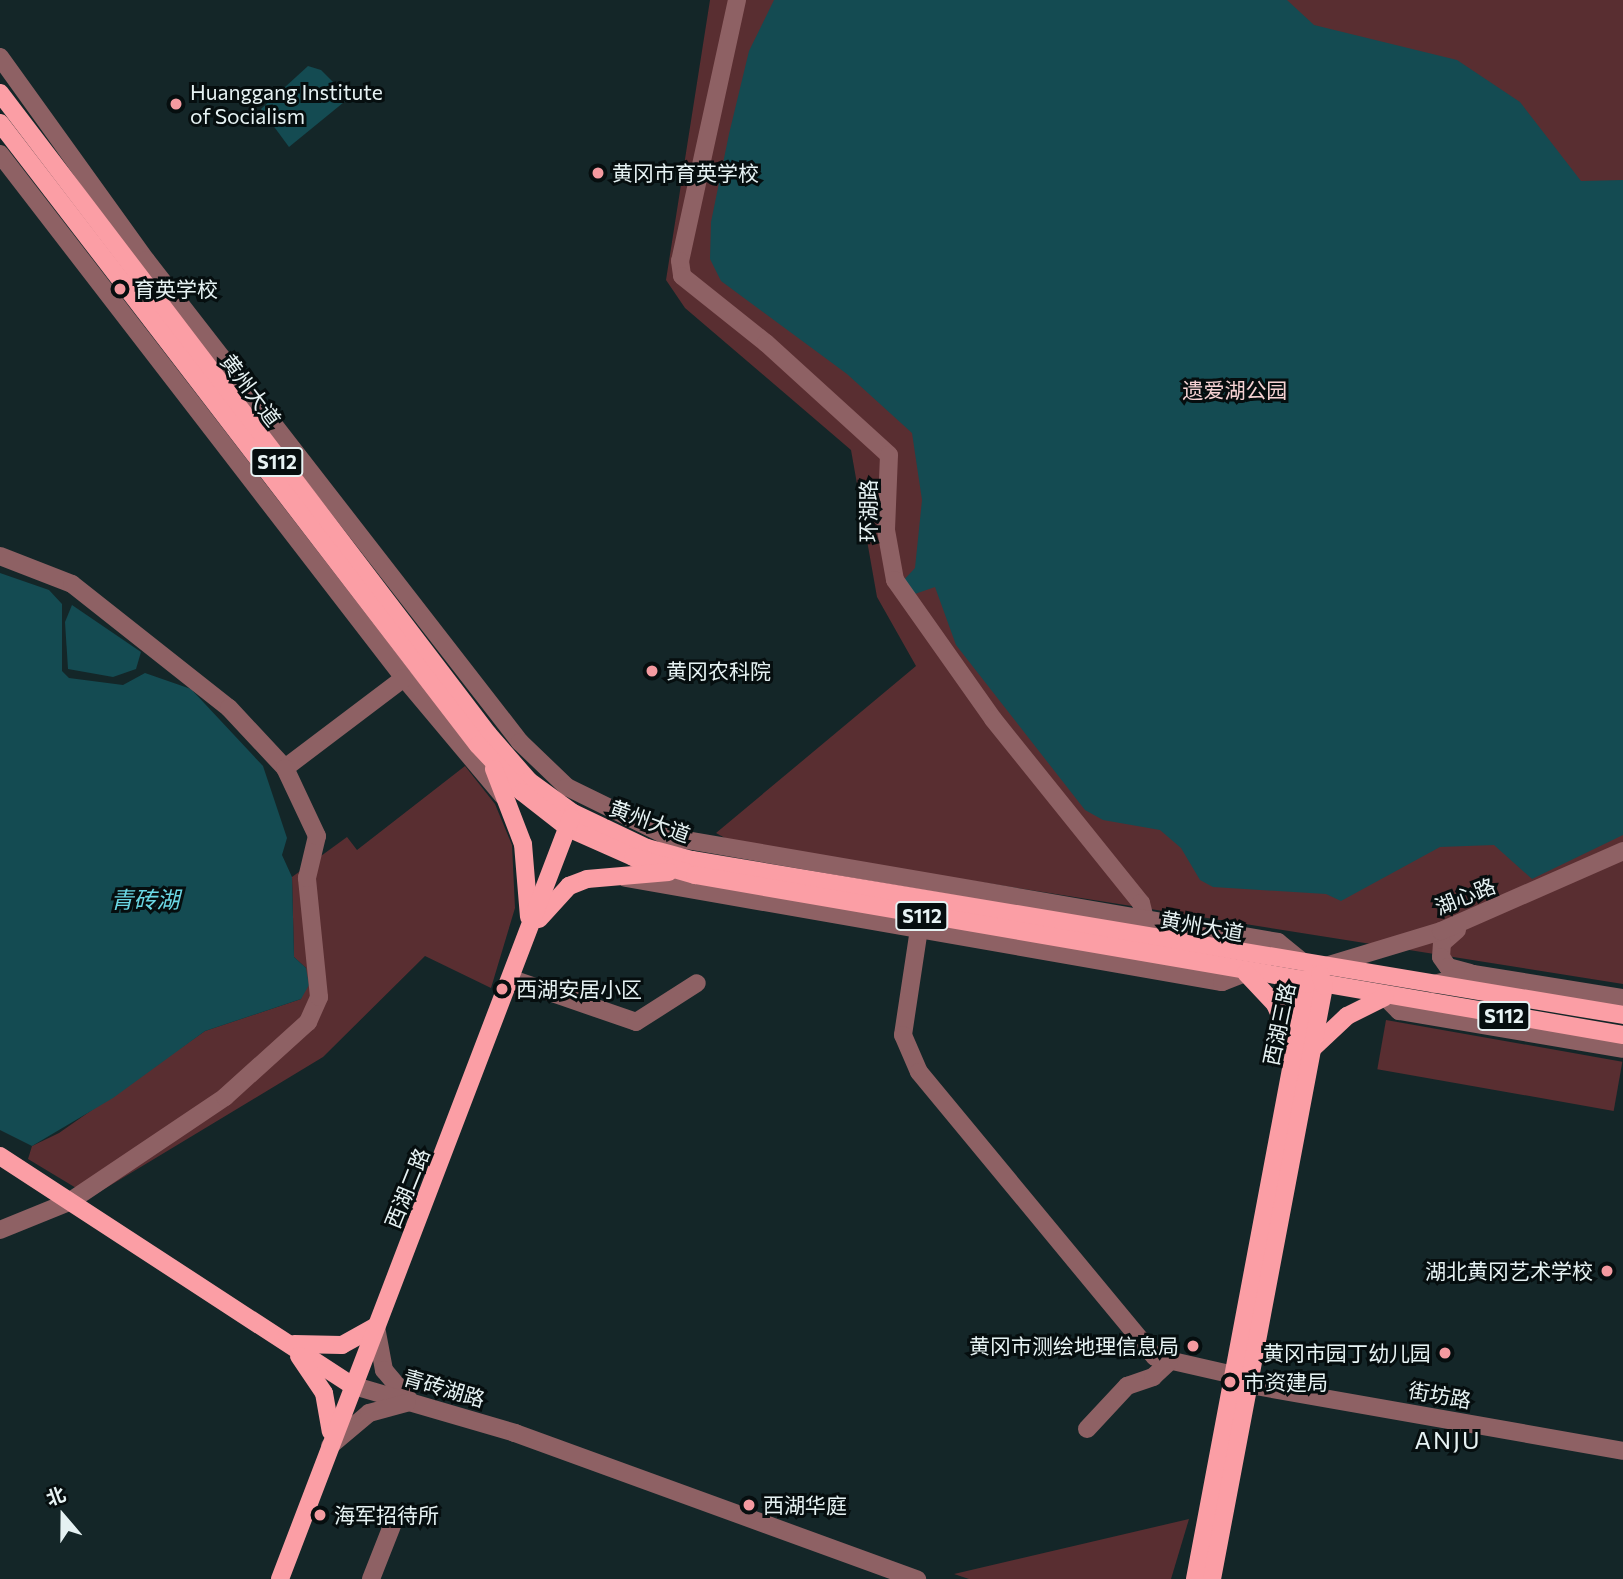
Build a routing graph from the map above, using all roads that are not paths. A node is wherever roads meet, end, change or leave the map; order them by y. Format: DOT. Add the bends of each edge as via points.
graph roads {
  1 [pos="737,0"];
  2 [pos="0,57"];
  3 [pos="0,93"];
  4 [pos="0,123"];
  5 [pos="0,154"];
  6 [pos="0,556"];
  7 [pos="404,678"];
  8 [pos="490,759"];
  9 [pos="285,768"];
  10 [pos="506,799"];
  11 [pos="571,820"];
  12 [pos="1623,851"];
  13 [pos="679,871"];
  14 [pos="616,876"];
  15 [pos="1481,914"];
  16 [pos="1148,921"];
  17 [pos="919,929"];
  18 [pos="528,933"];
  19 [pos="1148,948"];
  20 [pos="1246,973"];
  21 [pos="1473,974"];
  22 [pos="1314,976"];
  23 [pos="512,979"];
  24 [pos="697,983"];
  25 [pos="1430,985"];
  26 [pos="1385,997"];
  27 [pos="1623,998"];
  28 [pos="1623,1015"];
  29 [pos="1623,1035"];
  30 [pos="1623,1049"];
  31 [pos="1303,1051"];
  32 [pos="0,1156"];
  33 [pos="69,1202"];
  34 [pos="0,1230"];
  35 [pos="376,1326"];
  36 [pos="288,1343"];
  37 [pos="1169,1362"];
  38 [pos="1242,1380"];
  39 [pos="351,1385"];
  40 [pos="412,1403"];
  41 [pos="1087,1429"];
  42 [pos="330,1446"];
  43 [pos="1623,1451"];
  44 [pos="395,1518"];
  45 [pos="280,1579"];
  46 [pos="371,1579"];
  47 [pos="917,1579"];
  48 [pos="1195,1579"];
  49 [pos="1212,1579"];
  1 -- 16 [label="street, 环湖路" via="680,261 682,276 889,455 886,530 895,580 993,719 1142,903"];
  2 -- 16 [label="street" via="254,400 520,742 567,787 669,837"];
  3 -- 11 [label="main road, 黄州大道 / S112" via="488,734"];
  4 -- 8 [label="main road, 黄州大道 / S112"];
  5 -- 7 [label="street"];
  6 -- 9 [label="street" via="72,584 208,691"];
  7 -- 9 [label="street"];
  7 -- 10 [label="street"];
  8 -- 10 [label="main road"];
  8 -- 11 [label="main road, 黄州大道 / S112"];
  9 -- 33 [label="street" via="317,835 307,878 319,985 315,1011 299,1035 225,1097"];
  10 -- 18 [label="main road" via="529,871"];
  11 -- 13 [label="main road, 黄州大道 / S112"];
  11 -- 18 [label="main road, 西湖二路"];
  11 -- 19 [label="main road, 黄州大道 / S112" via="692,860"];
  12 -- 15 [label="street, 湖心路"];
  13 -- 14 [label="main road"];
  13 -- 19 [label="main road, 黄州大道 / S112"];
  14 -- 17 [label="street"];
  14 -- 18 [label="main road" via="569,886"];
  15 -- 21 [label="street" via="1447,936 1440,947 1446,965"];
  15 -- 22 [label="street, 湖心路"];
  16 -- 19 [label="street, 环湖路"];
  16 -- 22 [label="street" via="1278,942"];
  17 -- 20 [label="street" via="1223,982"];
  17 -- 37 [label="street" via="903,1035 919,1072 1155,1357"];
  18 -- 23 [label="main road, 西湖二路"];
  19 -- 20 [label="main road, 黄州大道 / S112"];
  19 -- 22 [label="main road, 黄州大道 / S112"];
  20 -- 22 [label="main road, 黄州大道 / S112"];
  20 -- 31 [label="main road" via="1275,1004"];
  21 -- 25 [label="street"];
  21 -- 27 [label="street"];
  22 -- 25 [label="main road, 黄州大道 / S112"];
  22 -- 26 [label="main road, 黄州大道 / S112"];
  22 -- 31 [label="main road, 西湖三路"];
  23 -- 24 [label="street" via="636,1021"];
  23 -- 35 [label="main road, 西湖二路"];
  25 -- 28 [label="main road, 黄州大道 / S112"];
  26 -- 29 [label="main road, 黄州大道 / S112"];
  26 -- 30 [label="street" via="1399,1011"];
  26 -- 31 [label="main road" via="1347,1016"];
  31 -- 38 [label="main road, 西湖三路"];
  32 -- 33 [label="main road, 青砖湖路"];
  33 -- 34 [label="street"];
  33 -- 36 [label="main road, 青砖湖路"];
  35 -- 36 [label="main road" via="342,1345"];
  35 -- 39 [label="main road, 西湖二路"];
  35 -- 40 [label="street" via="384,1370"];
  36 -- 39 [label="main road, 青砖湖路"];
  36 -- 42 [label="main road" via="324,1393 331,1416"];
  37 -- 38 [label="street, 街坊路"];
  37 -- 41 [label="street" via="1153,1377 1127,1386"];
  38 -- 43 [label="street, 街坊路"];
  38 -- 48 [label="main road, 西湖三路"];
  38 -- 49 [label="main road, 西湖三路"];
  39 -- 40 [label="street, 青砖湖路"];
  39 -- 42 [label="main road, 西湖二路"];
  40 -- 42 [label="street" via="369,1413"];
  40 -- 47 [label="street, 青砖湖路" via="515,1433"];
  42 -- 45 [label="main road, 西湖二路"];
  44 -- 46 [label="street"];
}
